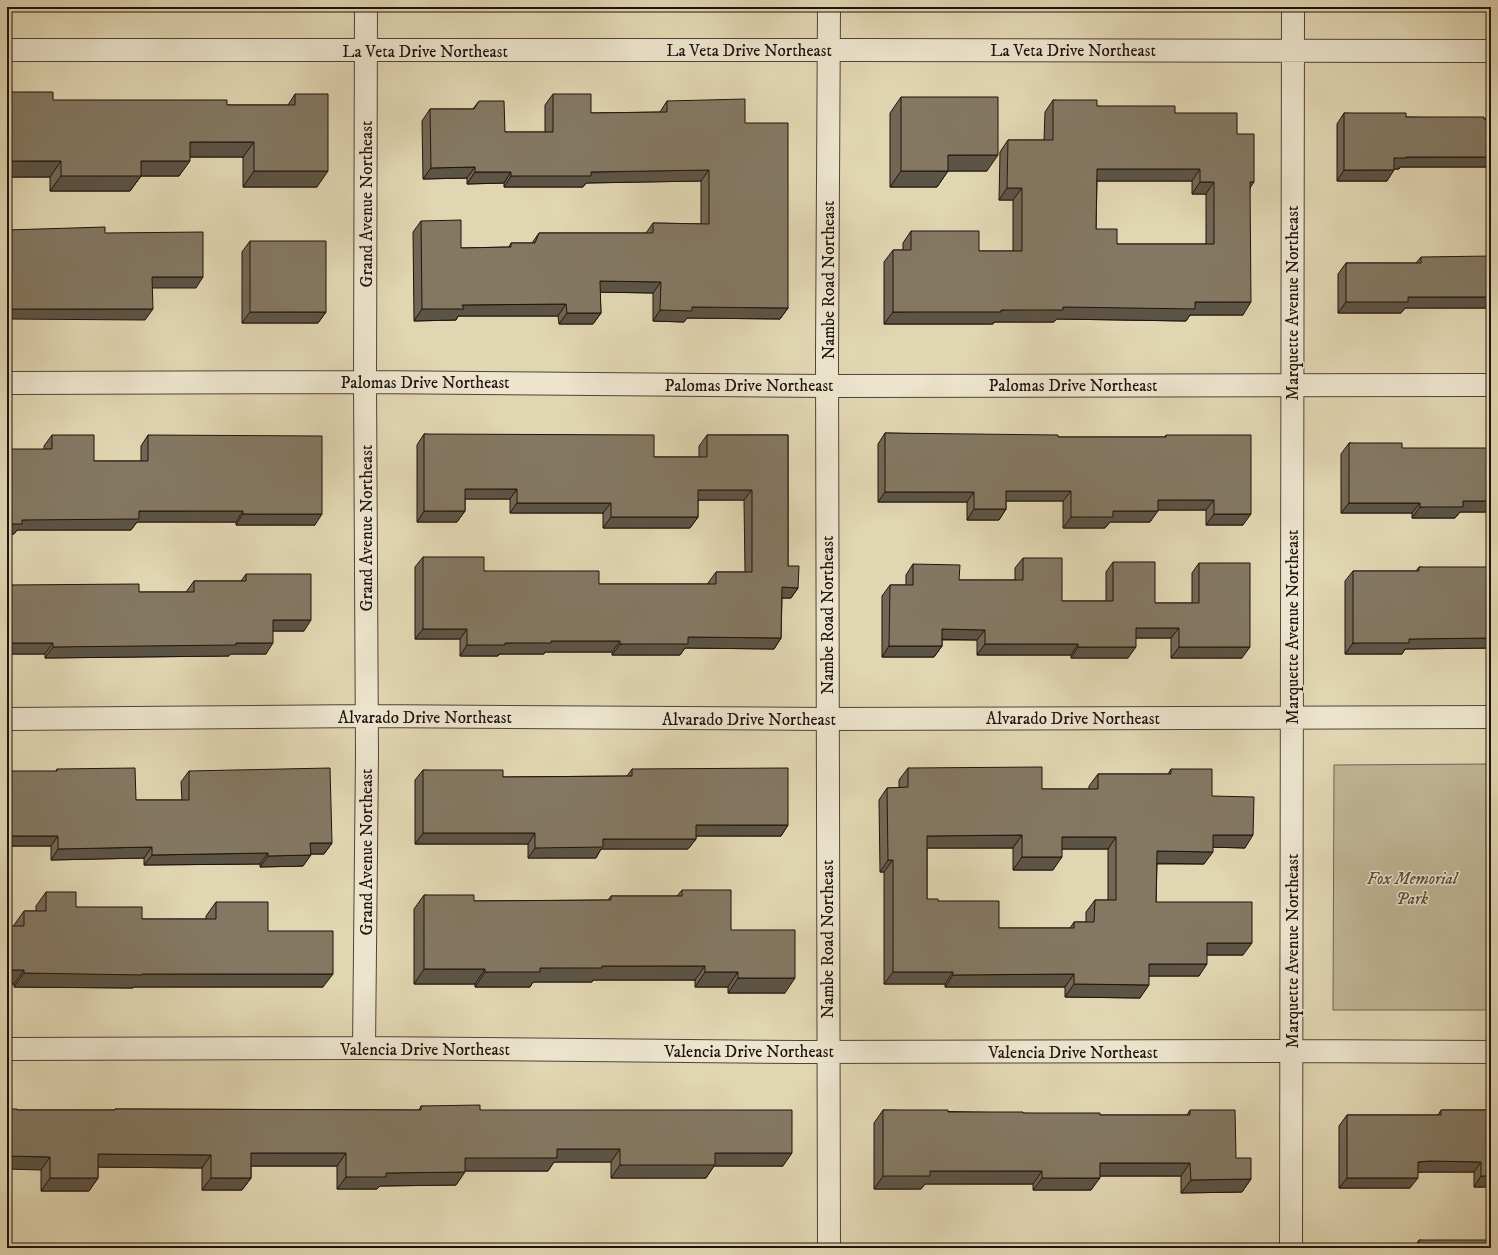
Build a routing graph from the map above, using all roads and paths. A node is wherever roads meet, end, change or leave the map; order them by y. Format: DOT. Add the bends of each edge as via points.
graph roads {
  1 [pos="366,7"];
  2 [pos="829,7"];
  3 [pos="1293,7"];
  4 [pos="7,50"];
  5 [pos="829,50"];
  6 [pos="366,51"];
  7 [pos="1294,51"];
  8 [pos="1491,51"];
  9 [pos="365,382"];
  10 [pos="7,383"];
  11 [pos="1292,385"];
  12 [pos="1491,385"];
  13 [pos="827,386"];
  14 [pos="366,716"];
  15 [pos="1292,717"];
  16 [pos="1491,717"];
  17 [pos="7,719"];
  18 [pos="827,719"];
  19 [pos="364,1048"];
  20 [pos="7,1049"];
  21 [pos="1292,1051"];
  22 [pos="827,1052"];
  23 [pos="1491,1052"];
  24 [pos="829,1248"];
  25 [pos="1291,1248"];
  1 -- 6 [label="street, Grand Avenue Northeast"];
  2 -- 5 [label="street, Nambe Road Northeast"];
  3 -- 7 [label="street, Marquette Avenue Northeast"];
  4 -- 6 [label="street, La Veta Drive Northeast"];
  5 -- 6 [label="street, La Veta Drive Northeast"];
  5 -- 7 [label="street, La Veta Drive Northeast"];
  5 -- 13 [label="street, Nambe Road Northeast"];
  6 -- 9 [label="street, Grand Avenue Northeast"];
  7 -- 8 [label="street, La Veta Drive Northeast"];
  7 -- 11 [label="street, Marquette Avenue Northeast"];
  9 -- 10 [label="street, Palomas Drive Northeast"];
  9 -- 13 [label="street, Palomas Drive Northeast"];
  9 -- 14 [label="street, Grand Avenue Northeast"];
  11 -- 12 [label="street, Palomas Drive Northeast"];
  11 -- 13 [label="street, Palomas Drive Northeast"];
  11 -- 15 [label="street, Marquette Avenue Northeast"];
  13 -- 18 [label="street, Nambe Road Northeast"];
  14 -- 17 [label="street, Alvarado Drive Northeast"];
  14 -- 18 [label="street, Alvarado Drive Northeast"];
  14 -- 19 [label="street, Grand Avenue Northeast"];
  15 -- 16 [label="street, Alvarado Drive Northeast"];
  15 -- 18 [label="street, Alvarado Drive Northeast"];
  15 -- 21 [label="street, Marquette Avenue Northeast"];
  18 -- 22 [label="street, Nambe Road Northeast"];
  19 -- 20 [label="street, Valencia Drive Northeast"];
  19 -- 22 [label="street, Valencia Drive Northeast"];
  21 -- 22 [label="street, Valencia Drive Northeast"];
  21 -- 23 [label="street, Valencia Drive Northeast"];
  21 -- 25 [label="street, Marquette Avenue Northeast"];
  22 -- 24 [label="street, Nambe Road Northeast"];
}
